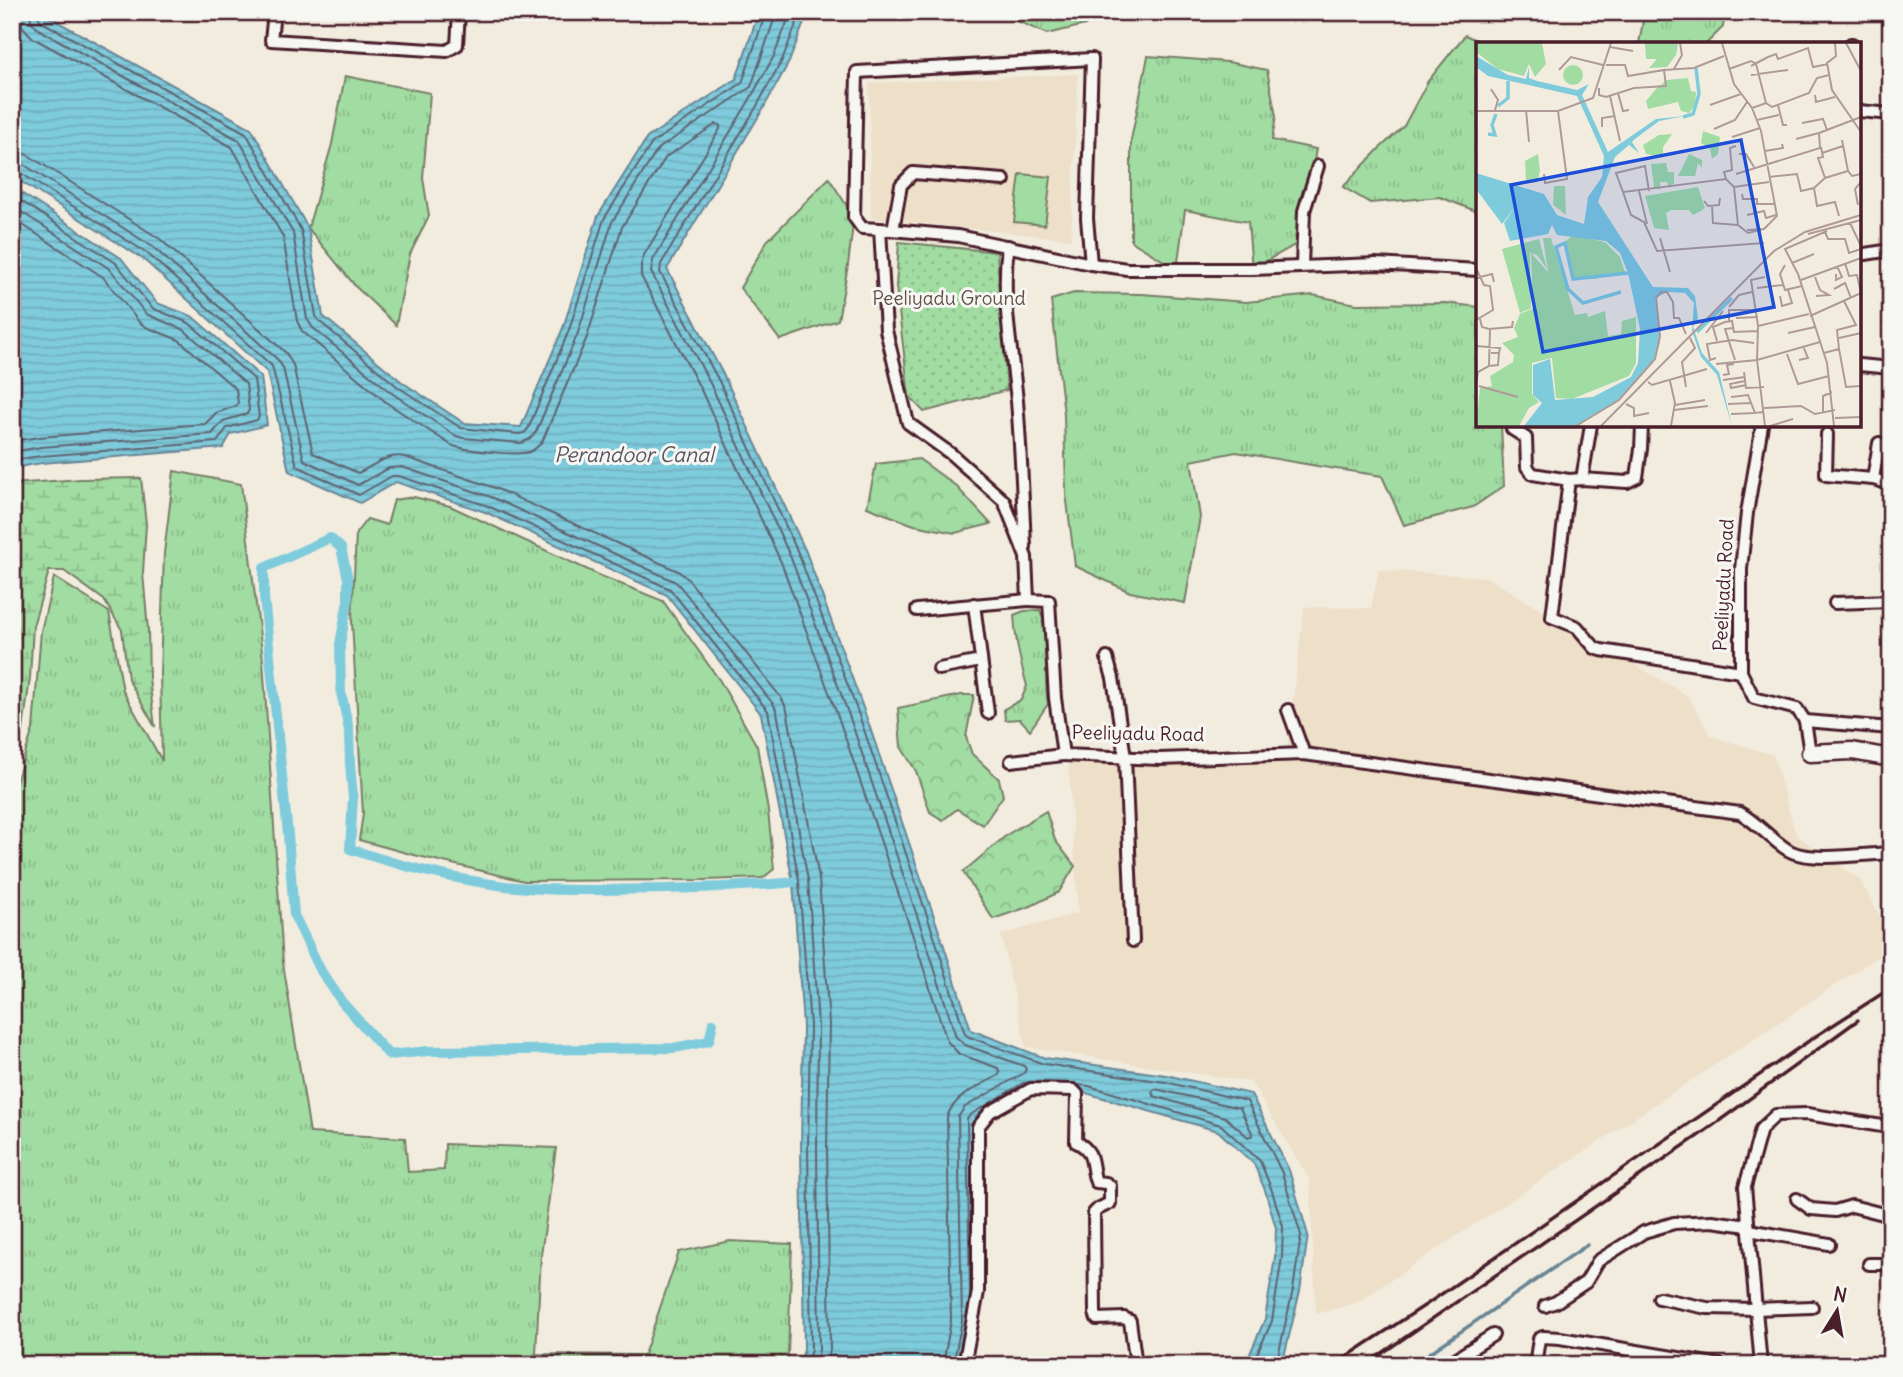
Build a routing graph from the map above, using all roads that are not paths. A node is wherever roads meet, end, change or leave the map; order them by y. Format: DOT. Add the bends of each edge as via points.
graph roads {
  1 [pos="274,12"];
  2 [pos="459,12"];
  3 [pos="1861,111"];
  4 [pos="1891,114"];
  5 [pos="1318,166"];
  6 [pos="1004,180"];
  7 [pos="880,229"];
  8 [pos="893,230"];
  9 [pos="1008,246"];
  10 [pos="1891,250"];
  11 [pos="1861,255"];
  12 [pos="1091,264"];
  13 [pos="1302,266"];
  14 [pos="1476,270"];
  15 [pos="1861,365"];
  16 [pos="1891,368"];
  17 [pos="1591,427"];
  18 [pos="1642,427"];
  19 [pos="1762,427"];
  20 [pos="1512,429"];
  21 [pos="1827,434"];
  22 [pos="1879,443"];
  23 [pos="1582,479"];
  24 [pos="1872,479"];
  25 [pos="1569,480"];
  26 [pos="1891,484"];
  27 [pos="1026,557"];
  28 [pos="1028,600"];
  29 [pos="1891,601"];
  30 [pos="1835,603"];
  31 [pos="974,604"];
  32 [pos="917,610"];
  33 [pos="1107,658"];
  34 [pos="981,661"];
  35 [pos="939,669"];
  36 [pos="1741,672"];
  37 [pos="1289,710"];
  38 [pos="988,713"];
  39 [pos="1805,721"];
  40 [pos="1891,728"];
  41 [pos="1810,753"];
  42 [pos="1304,754"];
  43 [pos="1063,755"];
  44 [pos="1125,757"];
  45 [pos="1891,758"];
  46 [pos="1011,761"];
  47 [pos="1891,853"];
  48 [pos="1133,941"];
  49 [pos="1882,1126"];
  50 [pos="1797,1199"];
  51 [pos="1890,1216"];
  52 [pos="1749,1228"];
  53 [pos="1891,1236"];
  54 [pos="1829,1244"];
  55 [pos="1869,1264"];
  56 [pos="1891,1264"];
  57 [pos="1659,1298"];
  58 [pos="1545,1306"];
  59 [pos="1812,1307"];
  60 [pos="1756,1309"];
  61 [pos="1493,1335"];
  62 [pos="964,1365"];
  63 [pos="1136,1365"];
  64 [pos="1446,1365"];
  65 [pos="1535,1365"];
  66 [pos="1720,1365"];
  67 [pos="1762,1365"];
  1 -- 2 [label="street" via="271,40 447,51 457,45"];
  3 -- 4 [label="street"];
  5 -- 13 [label="street" via="1304,211"];
  6 -- 8 [label="street" via="913,173 901,185"];
  7 -- 8 [label="street"];
  7 -- 12 [label="street" via="862,228 854,217 857,72 1092,58 1087,218"];
  7 -- 27 [label="street" via="886,330 908,423 1004,501"];
  8 -- 9 [label="street"];
  9 -- 12 [label="street"];
  9 -- 27 [label="street" via="1007,326 1017,400"];
  10 -- 11 [label="street"];
  12 -- 13 [label="street" via="1127,269"];
  13 -- 14 [label="street" via="1376,264"];
  15 -- 16 [label="street"];
  17 -- 23 [label="street"];
  18 -- 23 [label="street" via="1637,477 1627,482"];
  19 -- 36 [label="street, Peeliyadu Road" via="1741,569"];
  20 -- 25 [label="street" via="1526,438 1528,471"];
  21 -- 24 [label="street" via="1826,475"];
  22 -- 24 [label="street"];
  23 -- 25 [label="street"];
  24 -- 26 [label="street"];
  25 -- 36 [label="street" via="1552,617 1577,627 1601,650"];
  27 -- 28 [label="street"];
  28 -- 31 [label="street"];
  28 -- 43 [label="street, Peeliyadu Road" via="1049,601"];
  29 -- 30 [label="street"];
  31 -- 32 [label="street"];
  31 -- 34 [label="street"];
  33 -- 44 [label="street"];
  34 -- 35 [label="street"];
  34 -- 38 [label="street"];
  36 -- 39 [label="street, Peeliyadu Road" via="1754,698 1797,709"];
  37 -- 42 [label="street"];
  39 -- 40 [label="street"];
  39 -- 41 [label="street"];
  41 -- 45 [label="street" via="1852,751"];
  42 -- 44 [label="street, Peeliyadu Road"];
  42 -- 47 [label="street, Peeliyadu Road" via="1740,813 1800,855"];
  43 -- 44 [label="street, Peeliyadu Road"];
  43 -- 46 [label="street"];
  44 -- 48 [label="street"];
  49 -- 52 [label="street" via="1807,1114 1776,1115 1761,1129 1745,1187"];
  50 -- 51 [label="street" via="1811,1209 1835,1211 1852,1206"];
  51 -- 53 [label="street"];
  52 -- 54 [label="street"];
  52 -- 58 [label="street" via="1712,1221 1674,1223 1644,1232 1598,1261 1586,1282"];
  52 -- 60 [label="street"];
  55 -- 56 [label="street"];
  57 -- 60 [label="street" via="1707,1308"];
  59 -- 60 [label="street"];
  60 -- 67 [label="street"];
  61 -- 64 [label="street"];
  62 -- 63 [label="street" via="978,1292 978,1127 990,1112 1031,1089 1073,1090 1077,1094 1076,1142 1092,1157 1094,1180 1110,1186 1110,1203 1094,1213 1095,1313 1097,1319 1130,1321"];
  65 -- 66 [label="street" via="1539,1339 1544,1337"];
}
